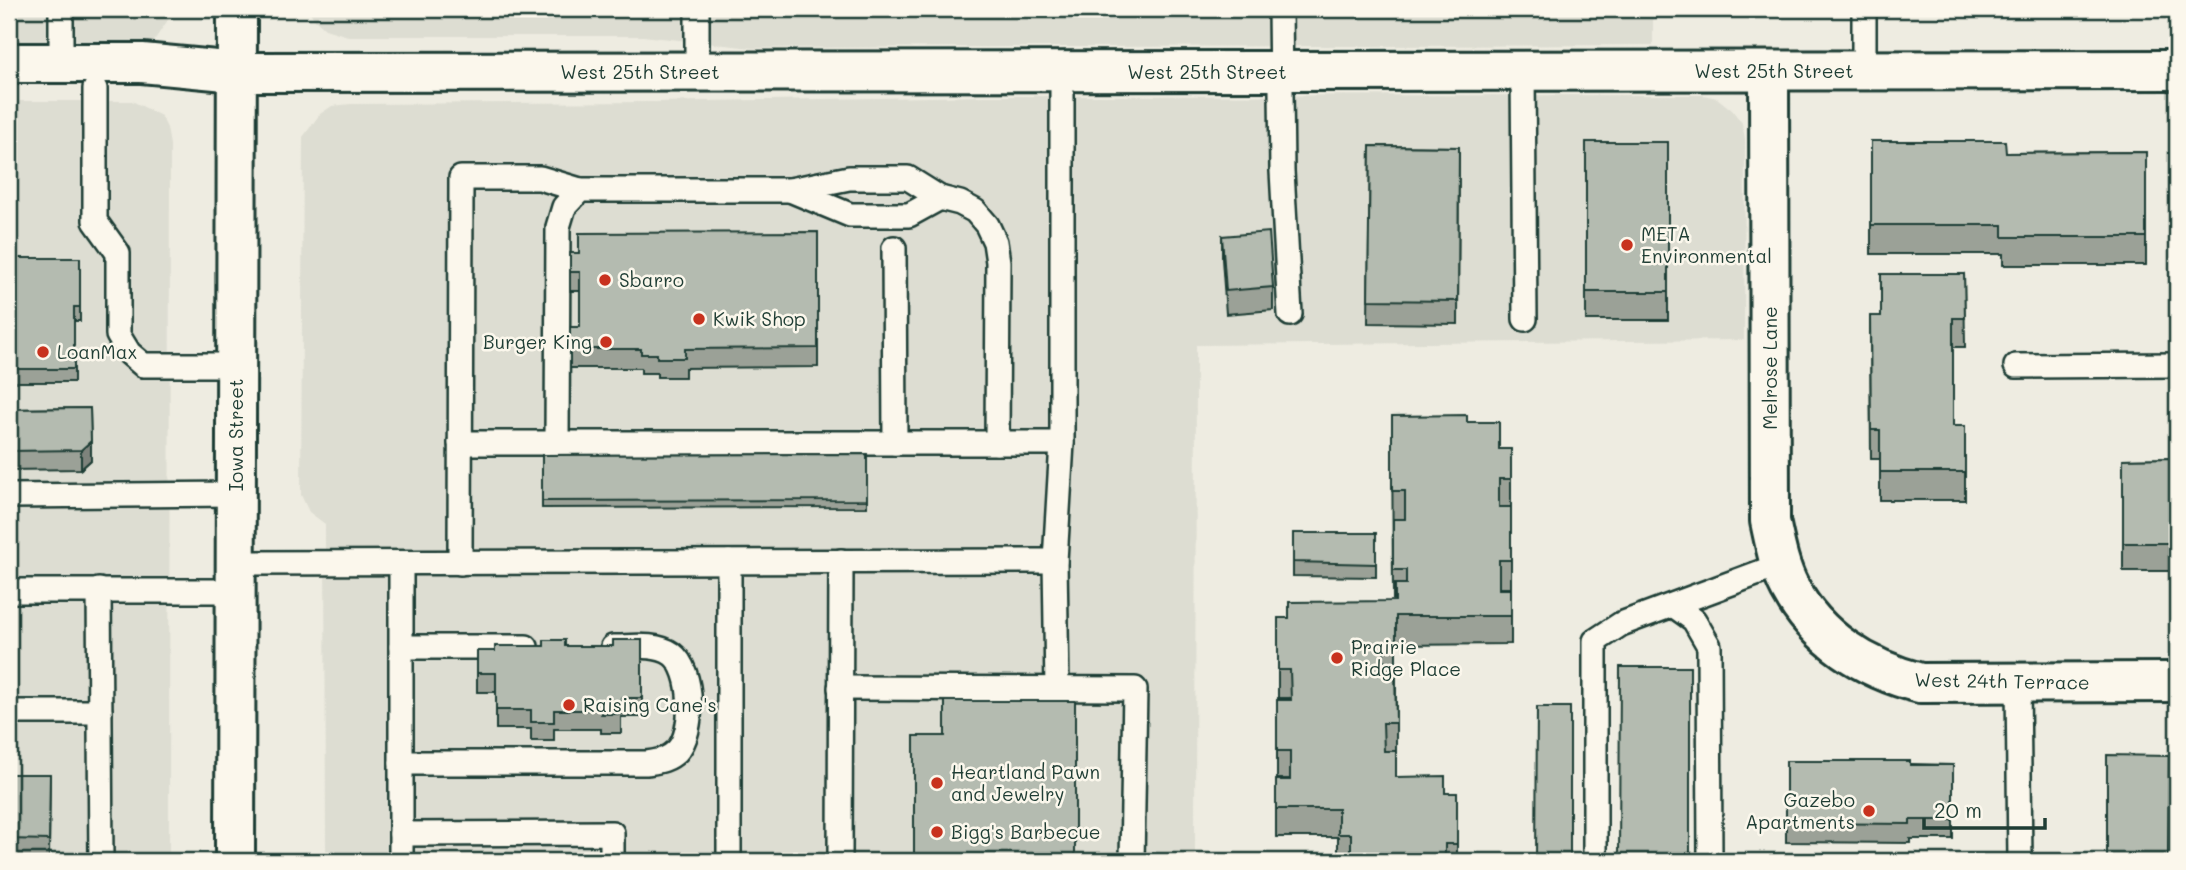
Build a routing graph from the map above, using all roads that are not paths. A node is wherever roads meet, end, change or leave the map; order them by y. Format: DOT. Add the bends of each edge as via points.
graph roads {
  1 [pos="61,9"];
  2 [pos="237,9"];
  3 [pos="697,9"];
  4 [pos="1280,9"];
  5 [pos="1864,9"];
  6 [pos="9,63"];
  7 [pos="61,63"];
  8 [pos="2177,70"];
  9 [pos="1769,71"];
  10 [pos="1864,71"];
  11 [pos="237,72"];
  12 [pos="697,72"];
  13 [pos="1062,72"];
  14 [pos="1280,72"];
  15 [pos="1523,72"];
  16 [pos="9,89"];
  17 [pos="94,89"];
  18 [pos="580,190"];
  19 [pos="790,190"];
  20 [pos="940,198"];
  21 [pos="894,248"];
  22 [pos="1290,314"];
  23 [pos="1525,319"];
  24 [pos="236,365"];
  25 [pos="2177,365"];
  26 [pos="2016,366"];
  27 [pos="460,443"];
  28 [pos="557,443"];
  29 [pos="895,443"];
  30 [pos="997,443"];
  31 [pos="1062,443"];
  32 [pos="236,494"];
  33 [pos="9,496"];
  34 [pos="841,561"];
  35 [pos="1055,561"];
  36 [pos="401,562"];
  37 [pos="460,562"];
  38 [pos="729,562"];
  39 [pos="1780,565"];
  40 [pos="236,577"];
  41 [pos="99,590"];
  42 [pos="9,591"];
  43 [pos="1673,605"];
  44 [pos="1836,645"];
  45 [pos="401,647"];
  46 [pos="548,647"];
  47 [pos="587,647"];
  48 [pos="2177,682"];
  49 [pos="2018,683"];
  50 [pos="840,688"];
  51 [pos="1057,689"];
  52 [pos="9,712"];
  53 [pos="100,712"];
  54 [pos="401,763"];
  55 [pos="401,834"];
  56 [pos="101,861"];
  57 [pos="235,861"];
  58 [pos="401,861"];
  59 [pos="612,861"];
  60 [pos="729,861"];
  61 [pos="840,861"];
  62 [pos="1132,861"];
  63 [pos="1595,861"];
  64 [pos="1710,861"];
  65 [pos="2020,861"];
  1 -- 7 [label="lane"];
  2 -- 11 [label="main road, Iowa Street"];
  3 -- 12 [label="lane"];
  4 -- 14 [label="lane"];
  5 -- 10 [label="lane"];
  6 -- 7 [label="main road, West 25th Street"];
  7 -- 11 [label="main road, West 25th Street" via="142,63"];
  8 -- 10 [label="main road, West 25th Street"];
  9 -- 10 [label="main road, West 25th Street"];
  9 -- 15 [label="main road, West 25th Street"];
  9 -- 39 [label="main road, Melrose Lane" via="1770,522"];
  11 -- 12 [label="main road, West 25th Street"];
  11 -- 17 [label="main road, West 25th Street" via="148,88"];
  11 -- 24 [label="main road, Iowa Street"];
  12 -- 13 [label="main road, West 25th Street"];
  13 -- 14 [label="main road, West 25th Street"];
  13 -- 31 [label="lane"];
  14 -- 15 [label="main road, West 25th Street"];
  14 -- 22 [label="lane"];
  15 -- 23 [label="lane"];
  16 -- 17 [label="main road, West 25th Street"];
  17 -- 24 [label="lane" via="94,221 118,253 118,335 143,365"];
  18 -- 19 [label="lane"];
  18 -- 27 [label="lane" via="540,178 461,178"];
  18 -- 28 [label="lane" via="564,206 558,227"];
  19 -- 20 [label="lane" via="849,178 908,178"];
  19 -- 20 [label="lane" via="850,215 909,215"];
  20 -- 30 [label="lane" via="975,211 995,242"];
  21 -- 29 [label="lane"];
  24 -- 32 [label="main road, Iowa Street"];
  25 -- 26 [label="lane"];
  27 -- 28 [label="lane"];
  27 -- 37 [label="lane"];
  28 -- 29 [label="lane"];
  29 -- 30 [label="lane"];
  30 -- 31 [label="lane"];
  31 -- 35 [label="lane"];
  32 -- 33 [label="lane"];
  32 -- 40 [label="main road, Iowa Street"];
  34 -- 35 [label="lane"];
  34 -- 38 [label="lane"];
  34 -- 50 [label="lane"];
  35 -- 51 [label="lane"];
  36 -- 37 [label="lane"];
  36 -- 40 [label="lane"];
  36 -- 45 [label="lane"];
  37 -- 38 [label="lane"];
  38 -- 60 [label="lane"];
  39 -- 43 [label="lane"];
  39 -- 44 [label="main road, Melrose Lane" via="1809,616"];
  40 -- 41 [label="lane"];
  40 -- 57 [label="main road, Iowa Street"];
  41 -- 42 [label="lane"];
  41 -- 53 [label="lane"];
  43 -- 63 [label="lane" via="1621,624 1595,641"];
  43 -- 64 [label="lane" via="1694,620 1709,646"];
  44 -- 49 [label="main road, West 24th Terrace" via="1893,676 1920,683"];
  45 -- 46 [label="lane"];
  45 -- 54 [label="lane"];
  47 -- 54 [label="lane" via="654,647 672,654 683,666 688,679 688,723 678,750 667,760"];
  48 -- 49 [label="main road, West 24th Terrace"];
  49 -- 65 [label="lane"];
  50 -- 51 [label="lane"];
  50 -- 61 [label="lane"];
  51 -- 62 [label="lane" via="1135,689"];
  52 -- 53 [label="lane"];
  53 -- 56 [label="lane"];
  54 -- 55 [label="lane"];
  55 -- 58 [label="lane"];
  55 -- 59 [label="lane" via="612,833"];
}
